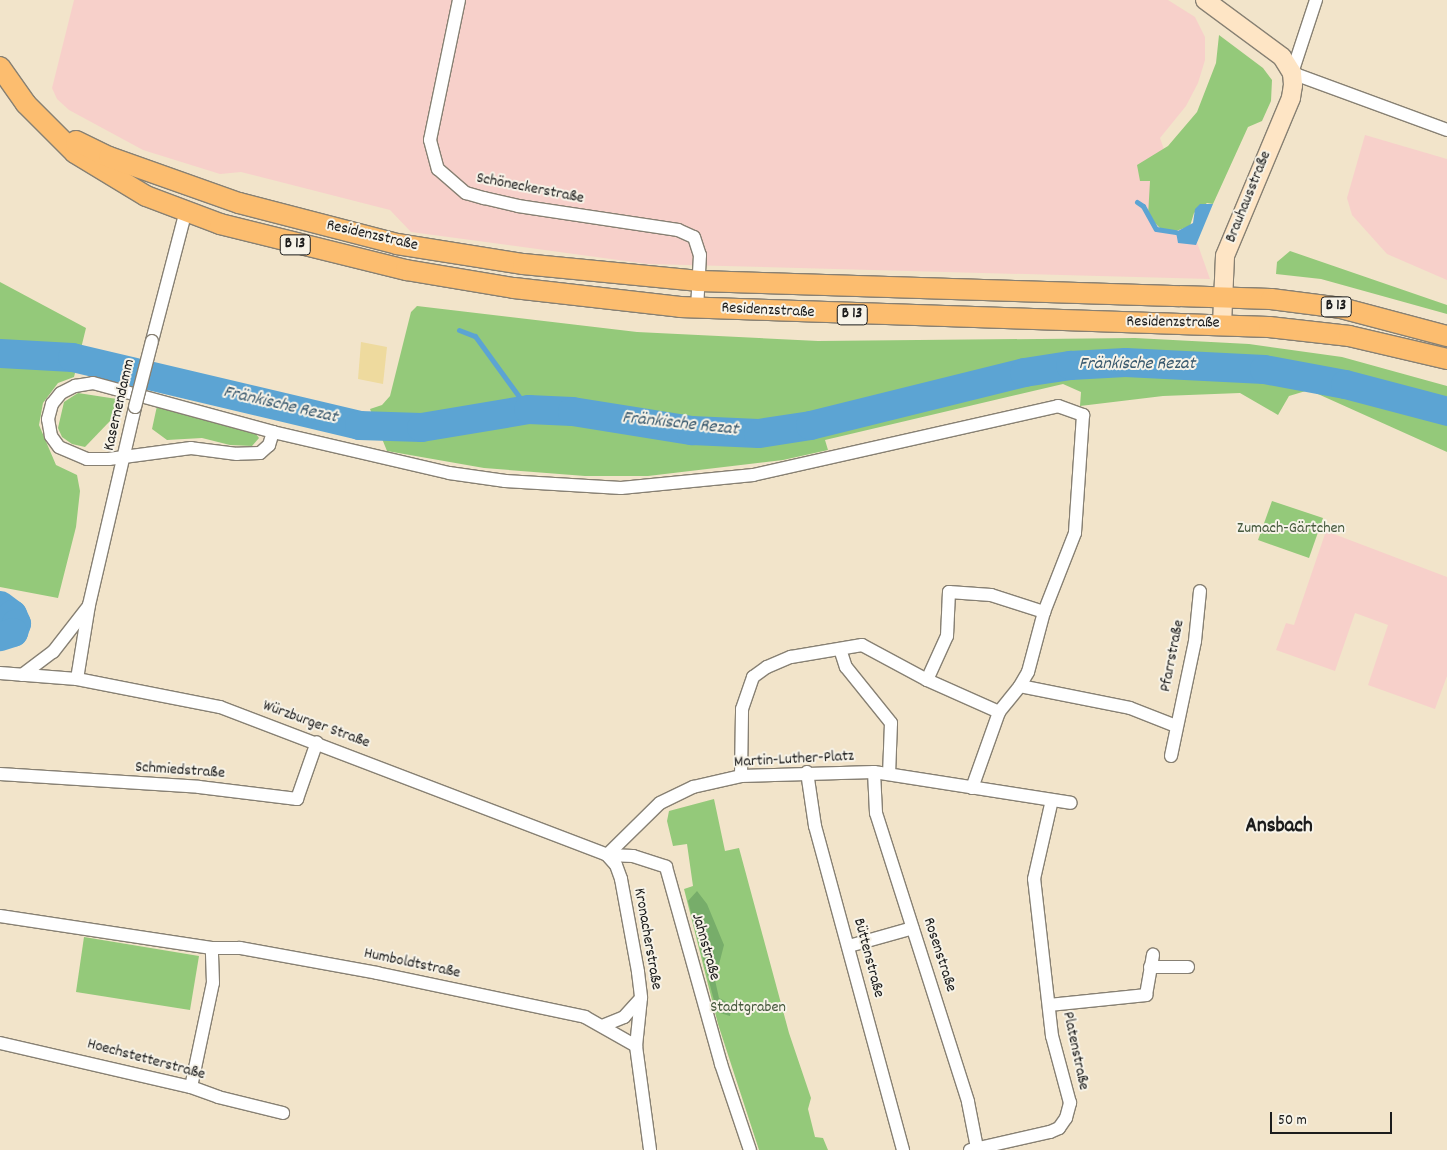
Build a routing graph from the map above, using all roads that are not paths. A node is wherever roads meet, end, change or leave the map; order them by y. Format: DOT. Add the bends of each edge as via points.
graph roads {
  1 [pos="459,0"];
  2 [pos="1204,0"];
  3 [pos="1316,0"];
  4 [pos="0,67"];
  5 [pos="1292,74"];
  6 [pos="54,130"];
  7 [pos="1447,130"];
  8 [pos="195,188"];
  9 [pos="185,214"];
  10 [pos="699,281"];
  11 [pos="1222,296"];
  12 [pos="697,308"];
  13 [pos="1222,324"];
  14 [pos="1447,336"];
  15 [pos="1447,359"];
  16 [pos="274,432"];
  17 [pos="124,456"];
  18 [pos="1200,591"];
  19 [pos="89,605"];
  20 [pos="1044,612"];
  21 [pos="840,649"];
  22 [pos="0,673"];
  23 [pos="22,675"];
  24 [pos="77,679"];
  25 [pos="926,680"];
  26 [pos="1020,686"];
  27 [pos="999,712"];
  28 [pos="1173,725"];
  29 [pos="317,742"];
  30 [pos="1171,756"];
  31 [pos="807,772"];
  32 [pos="874,772"];
  33 [pos="0,774"];
  34 [pos="889,774"];
  35 [pos="741,776"];
  36 [pos="972,788"];
  37 [pos="1052,800"];
  38 [pos="1071,803"];
  39 [pos="607,856"];
  40 [pos="0,916"];
  41 [pos="913,928"];
  42 [pos="849,946"];
  43 [pos="212,948"];
  44 [pos="1188,968"];
  45 [pos="641,998"];
  46 [pos="1049,1005"];
  47 [pos="602,1026"];
  48 [pos="0,1043"];
  49 [pos="636,1046"];
  50 [pos="191,1087"];
  51 [pos="282,1113"];
  52 [pos="973,1149"];
  53 [pos="650,1150"];
  54 [pos="750,1150"];
  55 [pos="903,1150"];
  1 -- 10 [label="street, Schöneckerstraße" via="430,140 438,170 466,193 484,198 686,233 694,237 700,255"];
  2 -- 5 [label="main road" via="1282,58"];
  3 -- 5 [label="street"];
  4 -- 6 [label="main road, B 13" via="26,104"];
  5 -- 7 [label="street"];
  5 -- 11 [label="main road, Brauhausstraße" via="1291,98 1225,256"];
  6 -- 8 [label="main road, B 13" via="110,157"];
  6 -- 9 [label="main road, B 13" via="75,153 118,181"];
  8 -- 9 [label="main road"];
  8 -- 10 [label="main road, Residenzstraße / B 13" via="239,203 397,244 523,264"];
  9 -- 12 [label="main road, Residenzstraße / B 13" via="406,270 523,289"];
  9 -- 17 [label="street, Kasernendamm, bridge"];
  10 -- 11 [label="main road, Residenzstraße / B 13"];
  10 -- 12 [label="street, Schöneckerstraße"];
  11 -- 13 [label="main road, Brauhausstraße"];
  11 -- 14 [label="main road, Residenzstraße / B 13" via="1341,308"];
  12 -- 13 [label="main road, Residenzstraße / B 13" via="954,319"];
  13 -- 15 [label="main road, Residenzstraße / B 13" via="1349,336"];
  16 -- 17 [label="street" via="269,445 260,452 237,454 191,448"];
  16 -- 17 [label="street" via="93,383 75,386 61,393 52,404 48,420 51,436 59,447 87,458"];
  16 -- 20 [label="street" via="449,473 505,481 621,488 753,475 1058,406 1084,415 1076,530"];
  17 -- 19 [label="street, Kasernendamm"];
  18 -- 28 [label="street, Pfarrstraße" via="1195,641"];
  19 -- 23 [label="street, Kasernendamm" via="52,652"];
  19 -- 24 [label="street, Kasernendamm"];
  20 -- 25 [label="street" via="991,595 948,592 947,636"];
  20 -- 26 [label="street" via="1028,672"];
  21 -- 25 [label="street" via="862,644"];
  21 -- 34 [label="street" via="846,667 890,724"];
  21 -- 35 [label="street" via="791,657 753,677 742,709"];
  22 -- 23 [label="street, Würzburger Straße"];
  23 -- 24 [label="street, Würzburger Straße"];
  24 -- 29 [label="street, Würzburger Straße" via="220,708"];
  25 -- 27 [label="street"];
  26 -- 27 [label="street"];
  26 -- 28 [label="street" via="1130,708"];
  27 -- 36 [label="street"];
  28 -- 30 [label="street"];
  29 -- 33 [label="street, Schmiedstraße" via="297,799 199,787"];
  29 -- 39 [label="street, Würzburger Straße"];
  31 -- 32 [label="street, Martin-Luther-Platz"];
  31 -- 35 [label="street, Martin-Luther-Platz"];
  31 -- 42 [label="street, Büttenstraße" via="815,826"];
  32 -- 34 [label="street, Martin-Luther-Platz"];
  32 -- 41 [label="street, Rosenstraße" via="876,813"];
  34 -- 36 [label="street, Martin-Luther-Platz"];
  35 -- 39 [label="street, Martin-Luther-Platz" via="693,787 660,803"];
  36 -- 37 [label="street, Martin-Luther-Platz"];
  37 -- 38 [label="street, Martin-Luther-Platz"];
  37 -- 46 [label="street, Platenstraße" via="1034,879"];
  39 -- 45 [label="street, Kronacherstraße" via="616,865 621,879"];
  39 -- 54 [label="street, Jahnstraße" via="633,856 666,867 721,1064"];
  40 -- 43 [label="street, Humboldtstraße"];
  41 -- 42 [label="street"];
  41 -- 52 [label="street, Rosenstraße" via="968,1102"];
  42 -- 55 [label="street, Büttenstraße" via="876,1058"];
  43 -- 47 [label="street, Humboldtstraße" via="270,952 377,973 585,1017"];
  43 -- 50 [label="street" via="213,983"];
  44 -- 46 [label="street, Platenstraße" via="1152,961 1146,995"];
  45 -- 47 [label="street" via="624,1017"];
  45 -- 49 [label="street, Kronacherstraße"];
  46 -- 52 [label="street, Platenstraße" via="1055,1050 1070,1103 1066,1118 1059,1128 1050,1132"];
  47 -- 49 [label="street, Humboldtstraße"];
  48 -- 50 [label="street, Hoechstetterstraße"];
  49 -- 53 [label="street, Kronacherstraße"];
  50 -- 51 [label="street, Hoechstetterstraße"];
}
